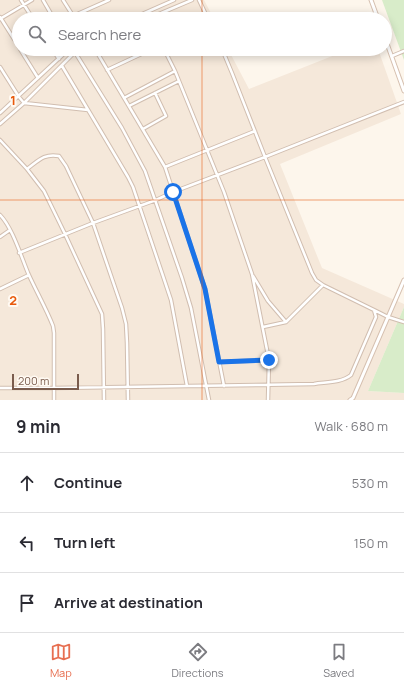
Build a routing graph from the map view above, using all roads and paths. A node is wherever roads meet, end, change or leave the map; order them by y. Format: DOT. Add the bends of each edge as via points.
graph roads {
  1 [pos="21,0"];
  2 [pos="32,0"];
  3 [pos="43,0"];
  4 [pos="63,0"];
  5 [pos="109,0"];
  6 [pos="174,0"];
  7 [pos="192,0"];
  8 [pos="199,0"];
  9 [pos="371,0"];
  10 [pos="24,5"];
  11 [pos="28,12"];
  12 [pos="50,12"];
  13 [pos="71,12"];
  14 [pos="84,12"];
  15 [pos="147,12"];
  16 [pos="164,12"];
  17 [pos="205,12"];
  18 [pos="375,12"];
  19 [pos="0,18"];
  20 [pos="12,36"];
  21 [pos="404,51"];
  22 [pos="25,56"];
  23 [pos="56,56"];
  24 [pos="62,56"];
  25 [pos="71,56"];
  26 [pos="77,56"];
  27 [pos="99,56"];
  28 [pos="137,56"];
  29 [pos="168,56"];
  30 [pos="225,56"];
  31 [pos="392,56"];
  32 [pos="58,59"];
  33 [pos="0,66"];
  34 [pos="62,66"];
  35 [pos="107,70"];
  36 [pos="175,71"];
  37 [pos="38,78"];
  38 [pos="179,81"];
  39 [pos="404,91"];
  40 [pos="156,93"];
  41 [pos="19,97"];
  42 [pos="124,98"];
  43 [pos="404,102"];
  44 [pos="24,103"];
  45 [pos="129,106"];
  46 [pos="88,110"];
  47 [pos="0,114"];
  48 [pos="0,124"];
  49 [pos="144,129"];
  50 [pos="255,131"];
  51 [pos="0,140"];
  52 [pos="206,150"];
  53 [pos="265,158"];
  54 [pos="165,167"];
  55 [pos="27,169"];
  56 [pos="217,175"];
  57 [pos="173,192"];
  58 [pos="156,200"];
  59 [pos="139,205"];
  60 [pos="0,215"];
  61 [pos="93,223"];
  62 [pos="10,230"];
  63 [pos="65,234"];
  64 [pos="0,237"];
  65 [pos="20,252"];
  66 [pos="29,274"];
  67 [pos="252,274"];
  68 [pos="404,280"];
  69 [pos="323,285"];
  70 [pos="0,289"];
  71 [pos="374,310"];
  72 [pos="388,317"];
  73 [pos="286,322"];
  74 [pos="404,322"];
  75 [pos="263,327"];
  76 [pos="269,360"];
  77 [pos="219,362"];
  78 [pos="268,384"];
  79 [pos="206,385"];
  80 [pos="187,386"];
  81 [pos="224,386"];
  82 [pos="104,387"];
  83 [pos="127,387"];
  84 [pos="0,388"];
  85 [pos="54,388"];
  86 [pos="352,399"];
  87 [pos="54,400"];
  88 [pos="104,400"];
  89 [pos="128,400"];
  90 [pos="209,400"];
  91 [pos="268,400"];
  1 -- 10 [label="street"];
  2 -- 10 [label="street"];
  3 -- 12 [label="street"];
  4 -- 13 [label="street"];
  5 -- 14 [label="street"];
  6 -- 15 [label="street"];
  7 -- 16 [label="street"];
  8 -- 17 [label="street"];
  9 -- 18 [label="street"];
  10 -- 11 [label="street"];
  10 -- 19 [label="street"];
  19 -- 20 [label="street"];
  21 -- 31 [label="street"];
  22 -- 37 [label="street"];
  23 -- 32 [label="street"];
  24 -- 32 [label="street"];
  25 -- 34 [label="street"];
  26 -- 58 [label="street" via="146,171"];
  27 -- 35 [label="street"];
  28 -- 35 [label="street"];
  29 -- 36 [label="street"];
  30 -- 50 [label="street"];
  31 -- 39 [label="street"];
  32 -- 37 [label="street"];
  33 -- 41 [label="street"];
  34 -- 44 [label="street"];
  34 -- 46 [label="street"];
  35 -- 42 [label="street"];
  36 -- 38 [label="street"];
  36 -- 42 [label="street"];
  37 -- 41 [label="street"];
  38 -- 40 [label="street"];
  38 -- 52 [label="street"];
  40 -- 45 [label="street"];
  40 -- 49 [label="street" via="166,116"];
  41 -- 44 [label="street"];
  41 -- 47 [label="street"];
  42 -- 45 [label="street"];
  43 -- 53 [label="street"];
  44 -- 46 [label="street"];
  44 -- 48 [label="street"];
  45 -- 49 [label="street"];
  46 -- 59 [label="street" via="128,177"];
  49 -- 54 [label="street"];
  50 -- 52 [label="street"];
  50 -- 53 [label="street"];
  51 -- 55 [label="street"];
  52 -- 54 [label="street"];
  52 -- 56 [label="street"];
  53 -- 56 [label="street"];
  53 -- 69 [label="street" via="312,273"];
  54 -- 57 [label="street"];
  55 -- 61 [label="street" via="45,156 59,156"];
  55 -- 63 [label="street" via="44,191"];
  56 -- 57 [label="street"];
  56 -- 67 [label="street"];
  57 -- 58 [label="street"];
  57 -- 77 [label="street" via="205,289"];
  58 -- 59 [label="street"];
  58 -- 79 [label="street" via="191,308"];
  59 -- 61 [label="street"];
  59 -- 80 [label="street" via="170,300"];
  60 -- 62 [label="street"];
  61 -- 63 [label="street"];
  61 -- 83 [label="street" via="126,324"];
  62 -- 64 [label="street"];
  62 -- 65 [label="street"];
  63 -- 65 [label="street"];
  63 -- 82 [label="street" via="102,314"];
  65 -- 66 [label="street"];
  66 -- 70 [label="street"];
  66 -- 85 [label="street" via="53,326"];
  67 -- 73 [label="street" via="268,301"];
  67 -- 75 [label="street"];
  68 -- 72 [label="street"];
  69 -- 71 [label="street"];
  69 -- 73 [label="street"];
  71 -- 72 [label="street"];
  71 -- 78 [label="street" via="376,317 351,375 347,378 314,384"];
  72 -- 74 [label="street"];
  72 -- 86 [label="street"];
  73 -- 75 [label="street"];
  75 -- 76 [label="street"];
  76 -- 77 [label="street"];
  76 -- 78 [label="street"];
  77 -- 81 [label="street"];
  78 -- 81 [label="street"];
  78 -- 91 [label="street"];
  79 -- 80 [label="street"];
  79 -- 81 [label="street"];
  79 -- 90 [label="street"];
  80 -- 83 [label="street"];
  82 -- 83 [label="street"];
  82 -- 85 [label="street"];
  82 -- 88 [label="street"];
  83 -- 89 [label="street"];
  84 -- 85 [label="street"];
  85 -- 87 [label="street"];
}
